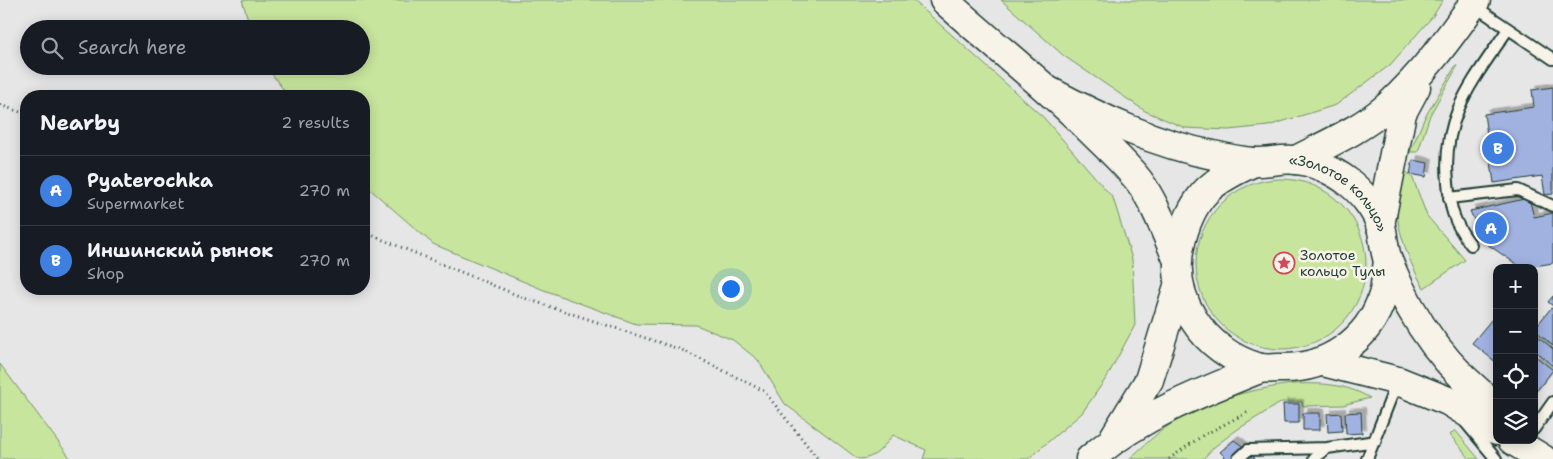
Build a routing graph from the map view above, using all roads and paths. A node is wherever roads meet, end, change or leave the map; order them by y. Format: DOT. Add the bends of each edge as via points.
graph roads {
  1 [pos="944,0"];
  2 [pos="1474,2"];
  3 [pos="1508,29"];
  4 [pos="1553,59"];
  5 [pos="1427,65"];
  6 [pos="1052,92"];
  7 [pos="0,105"];
  8 [pos="20,112"];
  9 [pos="1296,160"];
  10 [pos="1254,162"];
  11 [pos="1449,198"];
  12 [pos="1553,206"];
  13 [pos="1380,225"];
  14 [pos="370,234"];
  15 [pos="1471,245"];
  16 [pos="1176,256"];
  17 [pos="1388,262"];
  18 [pos="1178,286"];
  19 [pos="1323,362"];
  20 [pos="1262,368"];
  21 [pos="1398,381"];
  22 [pos="1448,401"];
  23 [pos="1553,402"];
  24 [pos="1493,403"];
  25 [pos="1250,411"];
  26 [pos="1538,425"];
  27 [pos="1493,429"];
  28 [pos="1538,434"];
  29 [pos="1114,438"];
  30 [pos="1376,441"];
  31 [pos="1519,444"];
  32 [pos="1553,445"];
  33 [pos="1327,448"];
  34 [pos="818,459"];
  35 [pos="1090,459"];
  36 [pos="1169,459"];
  37 [pos="1238,459"];
  38 [pos="1314,459"];
  39 [pos="1367,459"];
  40 [pos="1496,459"];
  41 [pos="1543,459"];
  1 -- 6 [label="main road, «Золотое кольцо»"];
  2 -- 3 [label="lane"];
  2 -- 5 [label="main road"];
  3 -- 4 [label="lane"];
  3 -- 11 [label="lane" via="1465,93 1454,117 1446,158"];
  5 -- 9 [label="main road" via="1387,106 1351,131"];
  5 -- 13 [label="main road" via="1402,114"];
  6 -- 10 [label="main road, «Золотое кольцо»" via="1094,115 1168,145"];
  6 -- 16 [label="main road, «Золотое кольцо»" via="1140,182"];
  7 -- 8 [label="path"];
  9 -- 10 [label="main road, «Золотое кольцо»"];
  9 -- 13 [label="main road, «Золотое кольцо»" via="1323,168 1347,181 1366,200"];
  10 -- 16 [label="main road, «Золотое кольцо»" via="1224,176 1203,194 1188,216"];
  11 -- 12 [label="lane" via="1518,190"];
  11 -- 15 [label="lane" via="1454,219"];
  13 -- 17 [label="main road, «Золотое кольцо»"];
  14 -- 34 [label="path" via="524,298 682,350 764,391"];
  16 -- 18 [label="main road, «Золотое кольцо»"];
  17 -- 19 [label="main road, «Золотое кольцо»" via="1383,294 1375,315 1362,334"];
  17 -- 24 [label="main road, «Золотое кольцо»" via="1429,340 1470,385"];
  18 -- 20 [label="main road, «Золотое кольцо»" via="1206,338 1231,356"];
  18 -- 29 [label="main road" via="1149,380"];
  19 -- 20 [label="main road, «Золотое кольцо»" via="1293,369"];
  19 -- 21 [label="main road, «Золотое кольцо»"];
  20 -- 29 [label="main road" via="1210,389"];
  21 -- 22 [label="main road, «Золотое кольцо»"];
  21 -- 30 [label="lane"];
  22 -- 27 [label="main road, «Золотое кольцо»"];
  22 -- 40 [label="lane"];
  23 -- 26 [label="lane"];
  25 -- 36 [label="path" via="1202,436"];
  28 -- 32 [label="main road"];
  29 -- 35 [label="main road"];
  30 -- 33 [label="lane"];
  30 -- 39 [label="lane"];
  31 -- 41 [label="main road"];
  33 -- 37 [label="lane" via="1248,450"];
  33 -- 38 [label="lane"];
}
